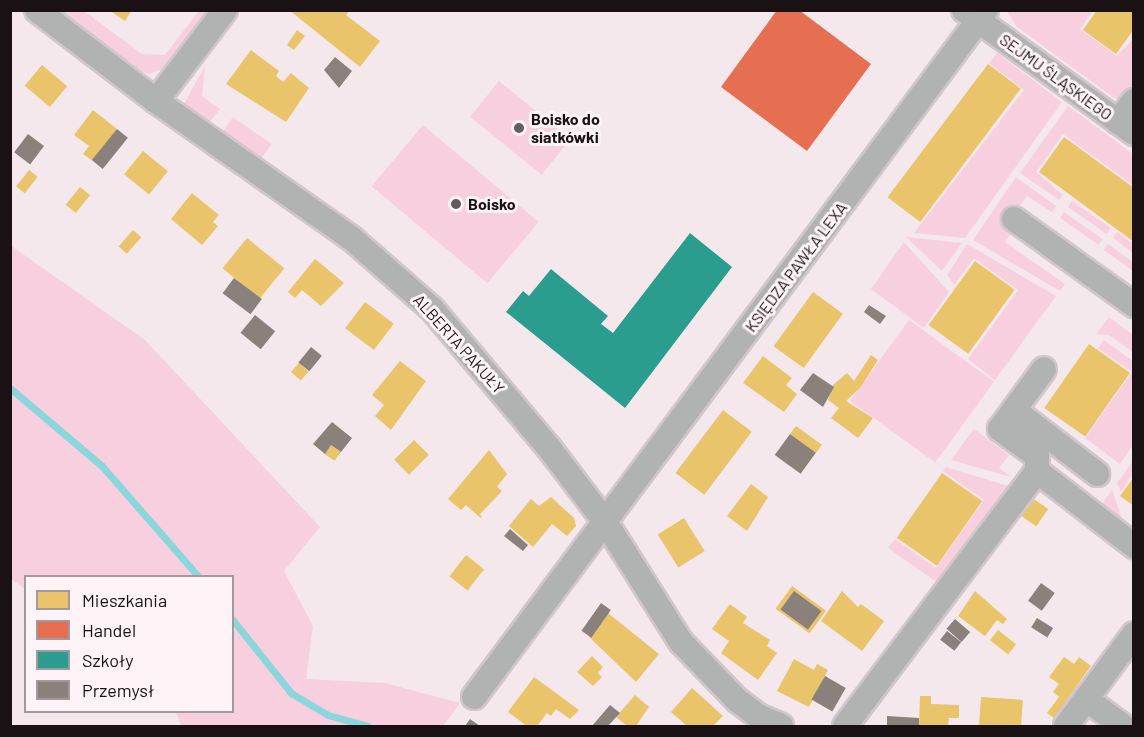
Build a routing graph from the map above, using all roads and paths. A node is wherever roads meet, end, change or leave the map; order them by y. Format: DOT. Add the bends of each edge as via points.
graph roads {
  1 [pos="37,10"];
  2 [pos="225,10"];
  3 [pos="976,14"];
  4 [pos="156,101"];
  5 [pos="1134,101"];
  6 [pos="1126,128"];
  7 [pos="1014,219"];
  8 [pos="1134,305"];
  9 [pos="1044,369"];
  10 [pos="1014,410"];
  11 [pos="1037,471"];
  12 [pos="1097,474"];
  13 [pos="606,523"];
  14 [pos="1134,546"];
  15 [pos="1134,634"];
  16 [pos="474,698"];
  17 [pos="1086,699"];
  18 [pos="781,726"];
  19 [pos="845,726"];
  20 [pos="1066,726"];
  21 [pos="1123,726"];
  1 -- 4 [label="street, ALBERTA PAKUŁY"];
  2 -- 4 [label="street"];
  3 -- 6 [label="street, SEJMU ŚLĄSKIEGO"];
  3 -- 13 [label="street, KSIĘDZA PAWŁA LEXA"];
  4 -- 13 [label="street, ALBERTA PAKUŁY" via="351,238 432,309 550,448"];
  5 -- 6 [label="street"];
  7 -- 8 [label="street"];
  9 -- 10 [label="street"];
  10 -- 11 [label="street" via="1000,429 1037,456"];
  10 -- 12 [label="street"];
  11 -- 14 [label="street"];
  11 -- 19 [label="street"];
  13 -- 16 [label="street, KSIĘDZA PAWŁA LEXA"];
  13 -- 18 [label="street, ALBERTA PAKUŁY" via="681,642 738,700 758,716"];
  15 -- 17 [label="street"];
  17 -- 20 [label="street"];
  17 -- 21 [label="street"];
}
